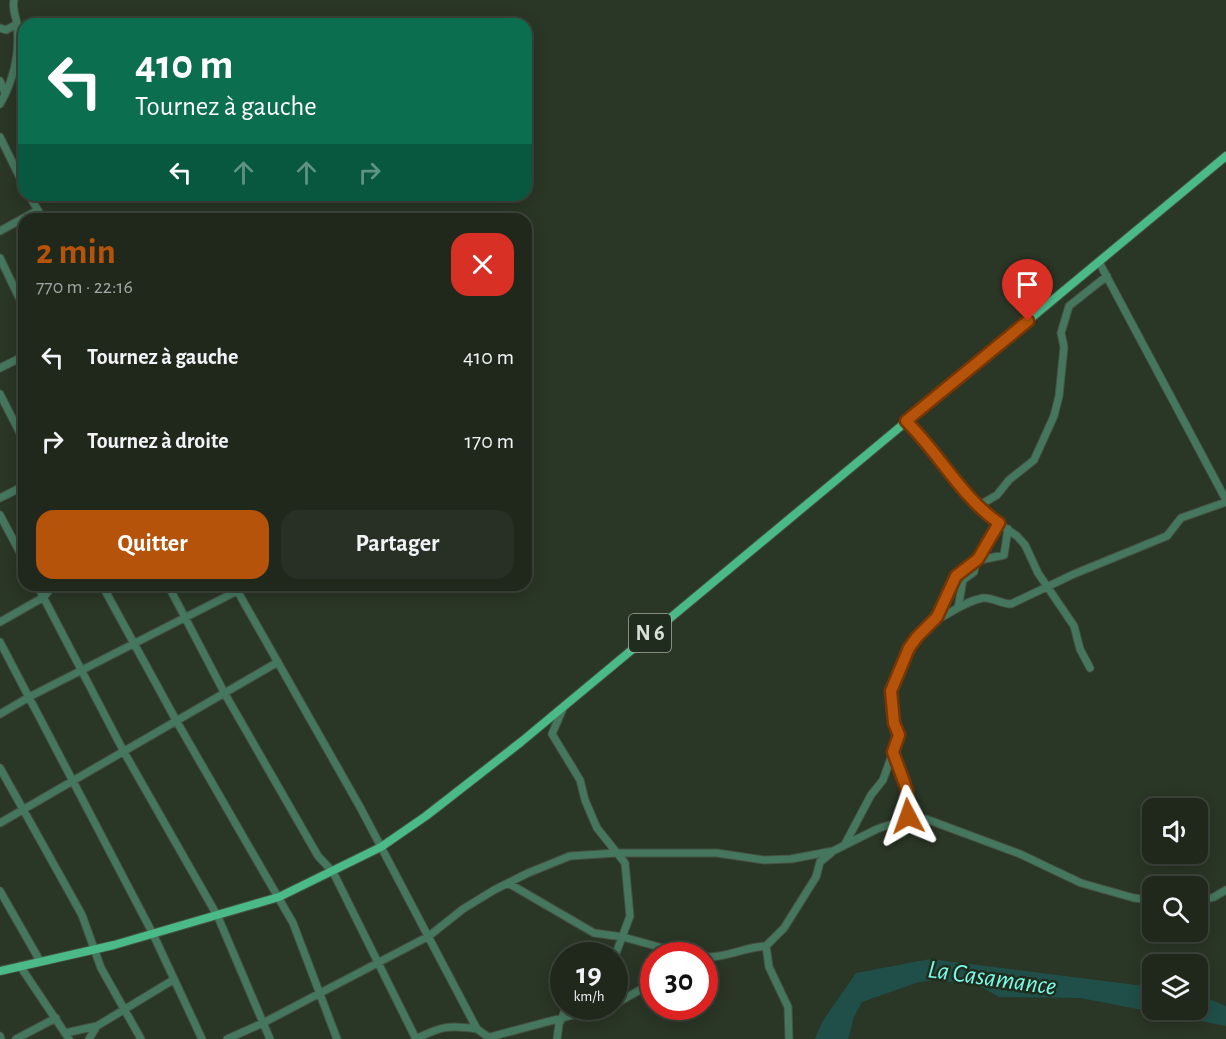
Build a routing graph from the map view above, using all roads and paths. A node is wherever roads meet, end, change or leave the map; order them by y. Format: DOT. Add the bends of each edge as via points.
graph roads {
  1 [pos="14,0"];
  2 [pos="17,24"];
  3 [pos="0,28"];
  4 [pos="0,81"];
  5 [pos="5,93"];
  6 [pos="0,104"];
  7 [pos="0,137"];
  8 [pos="1226,156"];
  9 [pos="18,174"];
  10 [pos="33,201"];
  11 [pos="38,210"];
  12 [pos="33,213"];
  13 [pos="40,213"];
  14 [pos="18,221"];
  15 [pos="0,231"];
  16 [pos="0,258"];
  17 [pos="1099,262"];
  18 [pos="1107,276"];
  19 [pos="18,296"];
  20 [pos="18,359"];
  21 [pos="0,368"];
  22 [pos="0,393"];
  23 [pos="906,421"];
  24 [pos="18,429"];
  25 [pos="18,489"];
  26 [pos="0,498"];
  27 [pos="1226,501"];
  28 [pos="980,505"];
  29 [pos="0,515"];
  30 [pos="999,523"];
  31 [pos="1008,529"];
  32 [pos="18,549"];
  33 [pos="976,561"];
  34 [pos="1048,585"];
  35 [pos="40,591"];
  36 [pos="48,591"];
  37 [pos="105,591"];
  38 [pos="171,591"];
  39 [pos="230,591"];
  40 [pos="238,591"];
  41 [pos="44,597"];
  42 [pos="958,608"];
  43 [pos="185,619"];
  44 [pos="0,622"];
  45 [pos="929,624"];
  46 [pos="0,642"];
  47 [pos="135,643"];
  48 [pos="278,662"];
  49 [pos="1090,668"];
  50 [pos="82,670"];
  51 [pos="225,694"];
  52 [pos="31,696"];
  53 [pos="565,705"];
  54 [pos="0,714"];
  55 [pos="177,722"];
  56 [pos="124,752"];
  57 [pos="893,752"];
  58 [pos="0,768"];
  59 [pos="75,781"];
  60 [pos="23,811"];
  61 [pos="898,822"];
  62 [pos="0,823"];
  63 [pos="844,844"];
  64 [pos="381,846"];
  65 [pos="833,851"];
  66 [pos="616,853"];
  67 [pos="333,872"];
  68 [pos="508,883"];
  69 [pos="1226,890"];
  70 [pos="0,891"];
  71 [pos="279,897"];
  72 [pos="1142,899"];
  73 [pos="1208,899"];
  74 [pos="218,917"];
  75 [pos="153,934"];
  76 [pos="429,936"];
  77 [pos="623,937"];
  78 [pos="621,942"];
  79 [pos="641,942"];
  80 [pos="766,946"];
  81 [pos="95,949"];
  82 [pos="718,957"];
  83 [pos="379,960"];
  84 [pos="40,961"];
  85 [pos="20,966"];
  86 [pos="0,971"];
  87 [pos="173,980"];
  88 [pos="320,994"];
  89 [pos="124,1008"];
  90 [pos="56,1018"];
  91 [pos="552,1020"];
  92 [pos="561,1020"];
  93 [pos="263,1023"];
  94 [pos="97,1026"];
  95 [pos="477,1029"];
  96 [pos="67,1036"];
  97 [pos="490,1038"];
  98 [pos="16,1039"];
  99 [pos="89,1039"];
  100 [pos="141,1039"];
  101 [pos="202,1039"];
  102 [pos="227,1039"];
  103 [pos="270,1039"];
  104 [pos="337,1039"];
  105 [pos="416,1039"];
  106 [pos="557,1039"];
  107 [pos="789,1039"];
  1 -- 2 [label="street"];
  2 -- 3 [label="street" via="6,30"];
  2 -- 5 [label="street" via="15,70"];
  4 -- 5 [label="street"];
  5 -- 6 [label="street"];
  7 -- 9 [label="street"];
  8 -- 17 [label="main road, N 6"];
  10 -- 11 [label="street"];
  11 -- 12 [label="street"];
  11 -- 13 [label="street"];
  14 -- 15 [label="street"];
  16 -- 19 [label="street"];
  17 -- 18 [label="street"];
  17 -- 23 [label="main road, N 6"];
  18 -- 27 [label="street"];
  18 -- 28 [label="street" via="1067,311 1061,333 1064,347 1059,396 1034,460 1008,480 997,495"];
  20 -- 21 [label="street"];
  22 -- 24 [label="street"];
  23 -- 28 [label="street"];
  23 -- 53 [label="main road, N 6"];
  25 -- 26 [label="street"];
  27 -- 34 [label="street" via="1180,518 1167,536"];
  28 -- 30 [label="street"];
  29 -- 32 [label="street"];
  30 -- 31 [label="street"];
  30 -- 33 [label="street"];
  31 -- 33 [label="street" via="1004,555"];
  31 -- 34 [label="street" via="1025,546"];
  33 -- 42 [label="street" via="974,572 963,580"];
  33 -- 45 [label="street" via="956,576 937,617"];
  34 -- 42 [label="street" via="1011,604 986,598"];
  34 -- 49 [label="street" via="1074,626"];
  35 -- 41 [label="street"];
  36 -- 41 [label="street"];
  37 -- 47 [label="street"];
  38 -- 43 [label="street"];
  39 -- 43 [label="street"];
  40 -- 48 [label="street"];
  41 -- 44 [label="street"];
  41 -- 50 [label="street"];
  42 -- 45 [label="street"];
  43 -- 47 [label="street"];
  43 -- 51 [label="street"];
  45 -- 57 [label="street" via="909,648 891,691 899,735"];
  46 -- 52 [label="street"];
  47 -- 50 [label="street"];
  47 -- 55 [label="street"];
  48 -- 51 [label="street"];
  48 -- 64 [label="street"];
  50 -- 52 [label="street"];
  50 -- 56 [label="street"];
  51 -- 55 [label="street"];
  51 -- 67 [label="street" via="318,856"];
  52 -- 54 [label="street"];
  52 -- 59 [label="street"];
  53 -- 64 [label="main road, N 6" via="426,816"];
  53 -- 66 [label="street" via="552,734 554,741 580,780 597,828"];
  55 -- 56 [label="street"];
  55 -- 71 [label="street"];
  56 -- 59 [label="street"];
  56 -- 74 [label="street"];
  57 -- 61 [label="street" via="907,790 908,816"];
  57 -- 63 [label="street" via="883,780 870,795"];
  58 -- 60 [label="street"];
  59 -- 60 [label="street"];
  59 -- 75 [label="street"];
  60 -- 62 [label="street"];
  60 -- 81 [label="street" via="82,915"];
  61 -- 63 [label="street"];
  61 -- 72 [label="street" via="926,819 944,823 1081,883"];
  63 -- 65 [label="street"];
  64 -- 67 [label="main road, N 6"];
  64 -- 76 [label="street"];
  65 -- 66 [label="street" via="764,860 717,853"];
  65 -- 80 [label="street" via="820,862 816,877 784,928"];
  66 -- 68 [label="street" via="570,856"];
  66 -- 77 [label="street" via="625,863 629,896 630,916"];
  67 -- 71 [label="main road, N 6"];
  67 -- 83 [label="street"];
  68 -- 76 [label="street" via="463,909"];
  68 -- 77 [label="street" via="594,933"];
  69 -- 73 [label="street"];
  70 -- 84 [label="street"];
  71 -- 74 [label="main road, N 6"];
  71 -- 88 [label="street"];
  74 -- 75 [label="main road, N 6"];
  74 -- 93 [label="street"];
  75 -- 81 [label="main road, N 6"];
  75 -- 87 [label="street"];
  76 -- 83 [label="street"];
  76 -- 95 [label="street"];
  77 -- 78 [label="street"];
  77 -- 79 [label="street"];
  80 -- 82 [label="street" via="745,947"];
  80 -- 107 [label="street" via="769,967 788,1007"];
  81 -- 84 [label="main road, N 6"];
  81 -- 89 [label="street"];
  83 -- 88 [label="street"];
  83 -- 105 [label="street"];
  84 -- 85 [label="main road, N 6"];
  85 -- 86 [label="main road, N 6"];
  85 -- 90 [label="street"];
  87 -- 89 [label="street"];
  87 -- 101 [label="street"];
  88 -- 93 [label="street"];
  88 -- 104 [label="street"];
  89 -- 94 [label="street"];
  89 -- 100 [label="street"];
  90 -- 96 [label="street"];
  90 -- 98 [label="street"];
  91 -- 97 [label="street"];
  92 -- 106 [label="street"];
  93 -- 102 [label="street"];
  93 -- 103 [label="street"];
  94 -- 96 [label="street"];
  94 -- 99 [label="street"];
  95 -- 97 [label="street"];
  95 -- 105 [label="street" via="449,1025"];
}
